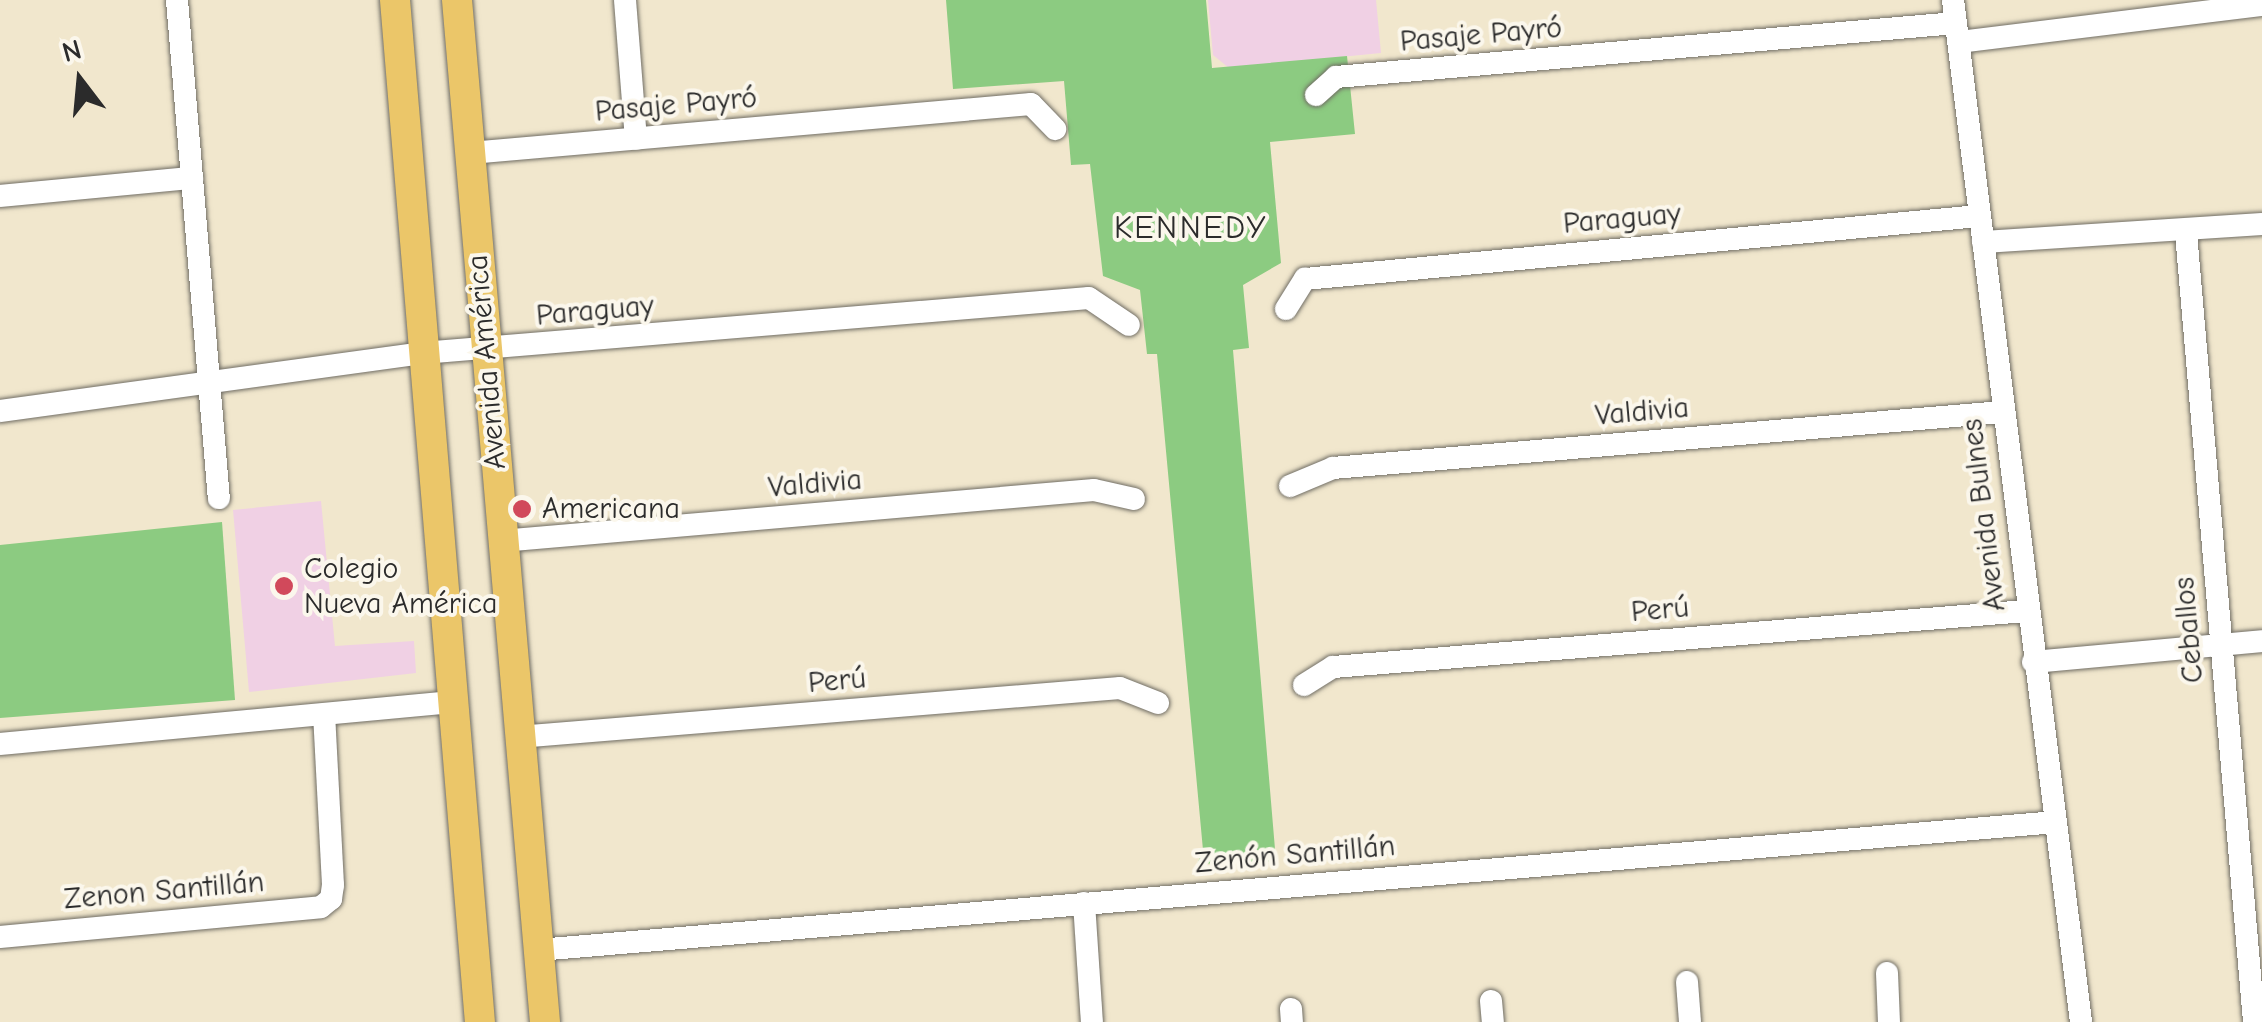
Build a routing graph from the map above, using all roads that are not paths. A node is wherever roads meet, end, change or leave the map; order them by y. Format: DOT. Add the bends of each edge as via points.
graph roads {
  1 [pos="176,0"];
  2 [pos="395,0"];
  3 [pos="457,0"];
  4 [pos="625,0"];
  5 [pos="2262,4"];
  6 [pos="1956,22"];
  7 [pos="1316,95"];
  8 [pos="1054,129"];
  9 [pos="636,139"];
  10 [pos="470,154"];
  11 [pos="192,178"];
  12 [pos="0,196"];
  13 [pos="1979,216"];
  14 [pos="2262,224"];
  15 [pos="2186,233"];
  16 [pos="1982,242"];
  17 [pos="1286,309"];
  18 [pos="1129,325"];
  19 [pos="487,351"];
  20 [pos="422,352"];
  21 [pos="210,384"];
  22 [pos="0,411"];
  23 [pos="2002,412"];
  24 [pos="1290,486"];
  25 [pos="220,498"];
  26 [pos="1134,498"];
  27 [pos="501,540"];
  28 [pos="2026,611"];
  29 [pos="2262,641"];
  30 [pos="2220,644"];
  31 [pos="2032,662"];
  32 [pos="1304,685"];
  33 [pos="452,702"];
  34 [pos="1158,703"];
  35 [pos="324,715"];
  36 [pos="518,737"];
  37 [pos="0,744"];
  38 [pos="2056,822"];
  39 [pos="1084,903"];
  40 [pos="0,937"];
  41 [pos="538,950"];
  42 [pos="1887,973"];
  43 [pos="1687,982"];
  44 [pos="480,1022"];
  45 [pos="545,1022"];
  46 [pos="1092,1022"];
  47 [pos="1690,1022"];
  48 [pos="1889,1022"];
  49 [pos="2081,1022"];
  50 [pos="2254,1022"];
  1 -- 11 [label="street"];
  2 -- 20 [label="main road, Avenida América"];
  3 -- 10 [label="main road, Avenida América"];
  4 -- 9 [label="street"];
  5 -- 6 [label="street, Pasaje Payró"];
  6 -- 7 [label="street, Pasaje Payró" via="1336,78"];
  6 -- 13 [label="street, Avenida Bulnes"];
  8 -- 9 [label="street, Pasaje Payró" via="1030,104"];
  9 -- 10 [label="street, Pasaje Payró"];
  10 -- 19 [label="main road, Avenida América"];
  11 -- 12 [label="street"];
  11 -- 21 [label="street"];
  13 -- 16 [label="street, Avenida Bulnes"];
  13 -- 17 [label="street, Paraguay" via="1306,279"];
  14 -- 15 [label="street"];
  15 -- 16 [label="street"];
  15 -- 30 [label="street, Ceballos"];
  16 -- 23 [label="street, Avenida Bulnes"];
  18 -- 19 [label="street, Paraguay" via="1089,298"];
  19 -- 20 [label="street, Paraguay"];
  19 -- 27 [label="main road, Avenida América"];
  20 -- 21 [label="street, Paraguay"];
  20 -- 33 [label="main road, Avenida América"];
  21 -- 22 [label="street, Paraguay"];
  21 -- 25 [label="street"];
  23 -- 24 [label="street, Valdivia" via="1333,468"];
  23 -- 28 [label="street, Avenida Bulnes"];
  26 -- 27 [label="street, Valdivia" via="1094,490"];
  27 -- 36 [label="main road, Avenida América"];
  28 -- 31 [label="street, Avenida Bulnes"];
  28 -- 32 [label="street, Perú" via="1333,667"];
  29 -- 30 [label="street"];
  30 -- 31 [label="street"];
  30 -- 50 [label="street, Ceballos"];
  31 -- 38 [label="street, Avenida Bulnes"];
  33 -- 35 [label="street"];
  33 -- 44 [label="main road, Avenida América"];
  34 -- 36 [label="street, Perú" via="1120,688"];
  35 -- 37 [label="street"];
  35 -- 40 [label="street, Zenon Santillán" via="331,899 320,906"];
  36 -- 41 [label="main road, Avenida América"];
  38 -- 39 [label="street, Zenón Santillán"];
  38 -- 49 [label="street, Avenida Bulnes"];
  39 -- 41 [label="street, Zenón Santillán"];
  39 -- 46 [label="street"];
  41 -- 45 [label="main road, Avenida América"];
  42 -- 48 [label="street"];
  43 -- 47 [label="street"];
}
